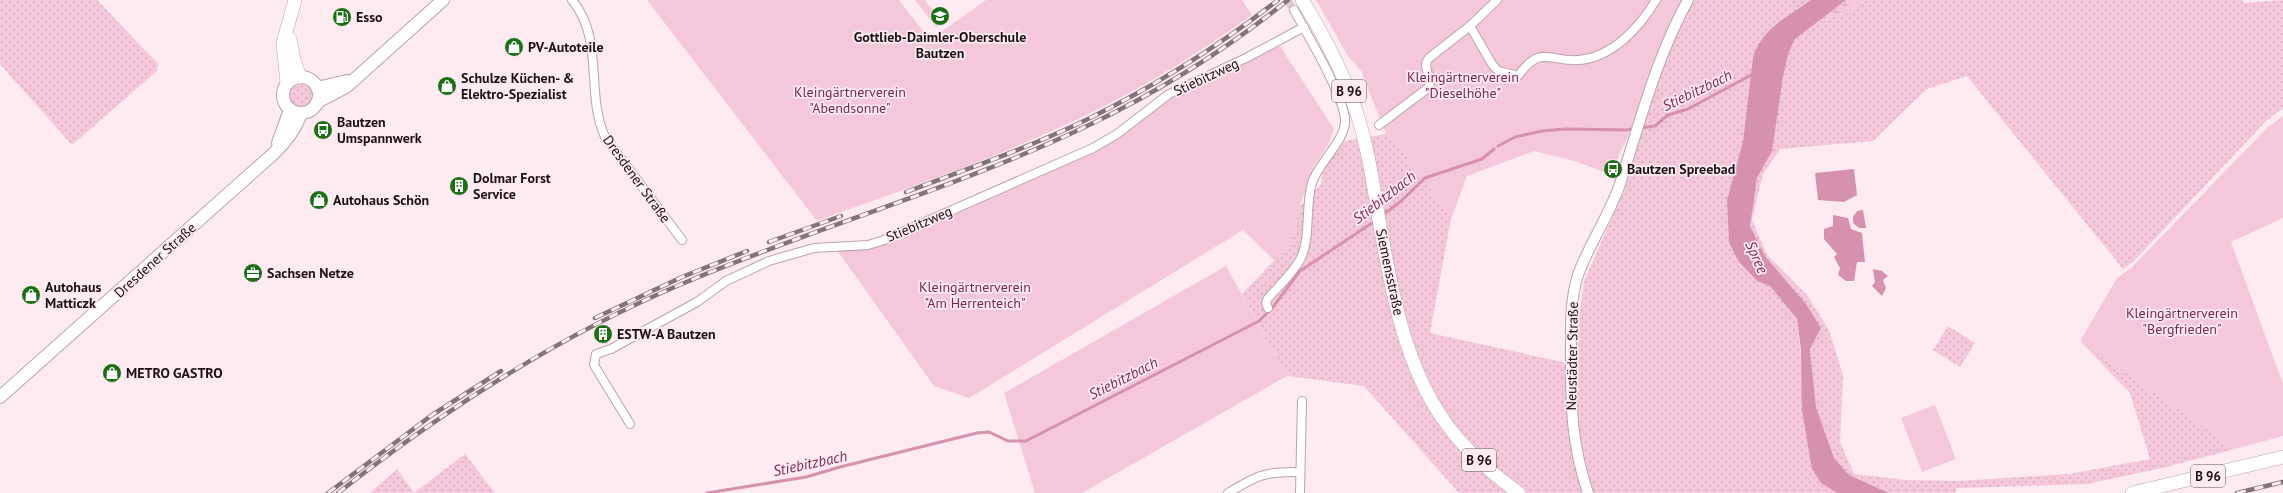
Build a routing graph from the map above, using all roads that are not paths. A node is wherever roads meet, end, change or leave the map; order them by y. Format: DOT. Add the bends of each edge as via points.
graph roads {
  1 [pos="296,0"];
  2 [pos="443,0"];
  3 [pos="572,0"];
  4 [pos="1497,0"];
  5 [pos="1656,0"];
  6 [pos="1688,0"];
  7 [pos="1298,5"];
  8 [pos="288,25"];
  9 [pos="1470,26"];
  10 [pos="1304,27"];
  11 [pos="300,77"];
  12 [pos="355,77"];
  13 [pos="287,83"];
  14 [pos="317,88"];
  15 [pos="318,102"];
  16 [pos="295,112"];
  17 [pos="1379,126"];
  18 [pos="682,240"];
  19 [pos="1268,308"];
  20 [pos="0,397"];
  21 [pos="1302,401"];
  22 [pos="630,424"];
  23 [pos="2283,457"];
  24 [pos="1299,472"];
  25 [pos="1228,493"];
  26 [pos="1300,493"];
  27 [pos="1519,493"];
  28 [pos="1588,493"];
  29 [pos="2132,493"];
  1 -- 8 [label="main road"];
  2 -- 12 [label="main road"];
  3 -- 18 [label="street, Dresdener Straße" via="583,17 593,47 597,105 602,132"];
  4 -- 9 [label="street"];
  5 -- 9 [label="street" via="1632,31 1602,54 1578,60 1537,57 1518,76 1498,71"];
  6 -- 28 [label="street, Neustädter Straße" via="1662,55 1637,123 1617,192 1582,266 1572,302 1571,419 1578,462"];
  7 -- 10 [label="street"];
  7 -- 27 [label="main road, Siemensstraße / B 96" via="1320,31 1346,83 1358,118 1394,297 1409,350 1423,384 1445,422 1475,457"];
  8 -- 11 [label="main road" via="294,60"];
  8 -- 13 [label="main road" via="283,43"];
  9 -- 17 [label="street" via="1425,63 1431,78 1428,88"];
  10 -- 19 [label="street" via="1334,86 1345,122 1343,130 1318,168 1312,184 1306,236 1300,260 1268,298"];
  10 -- 22 [label="street, Stiebitzweg" via="1169,94 1117,134 1054,167 884,240 868,245 814,248 769,261 726,280 698,302 611,349 596,354 594,365"];
  11 -- 13 [label="main road"];
  11 -- 14 [label="main road" via="311,81"];
  12 -- 14 [label="main road"];
  12 -- 15 [label="main road" via="339,91"];
  13 -- 16 [label="main road" via="283,100"];
  14 -- 15 [label="main road"];
  15 -- 16 [label="main road" via="311,110"];
  16 -- 20 [label="main road, Dresdener Straße" via="273,154"];
  21 -- 24 [label="street"];
  23 -- 29 [label="main road, B 96"];
  24 -- 25 [label="street" via="1256,476"];
  24 -- 26 [label="street"];
}
